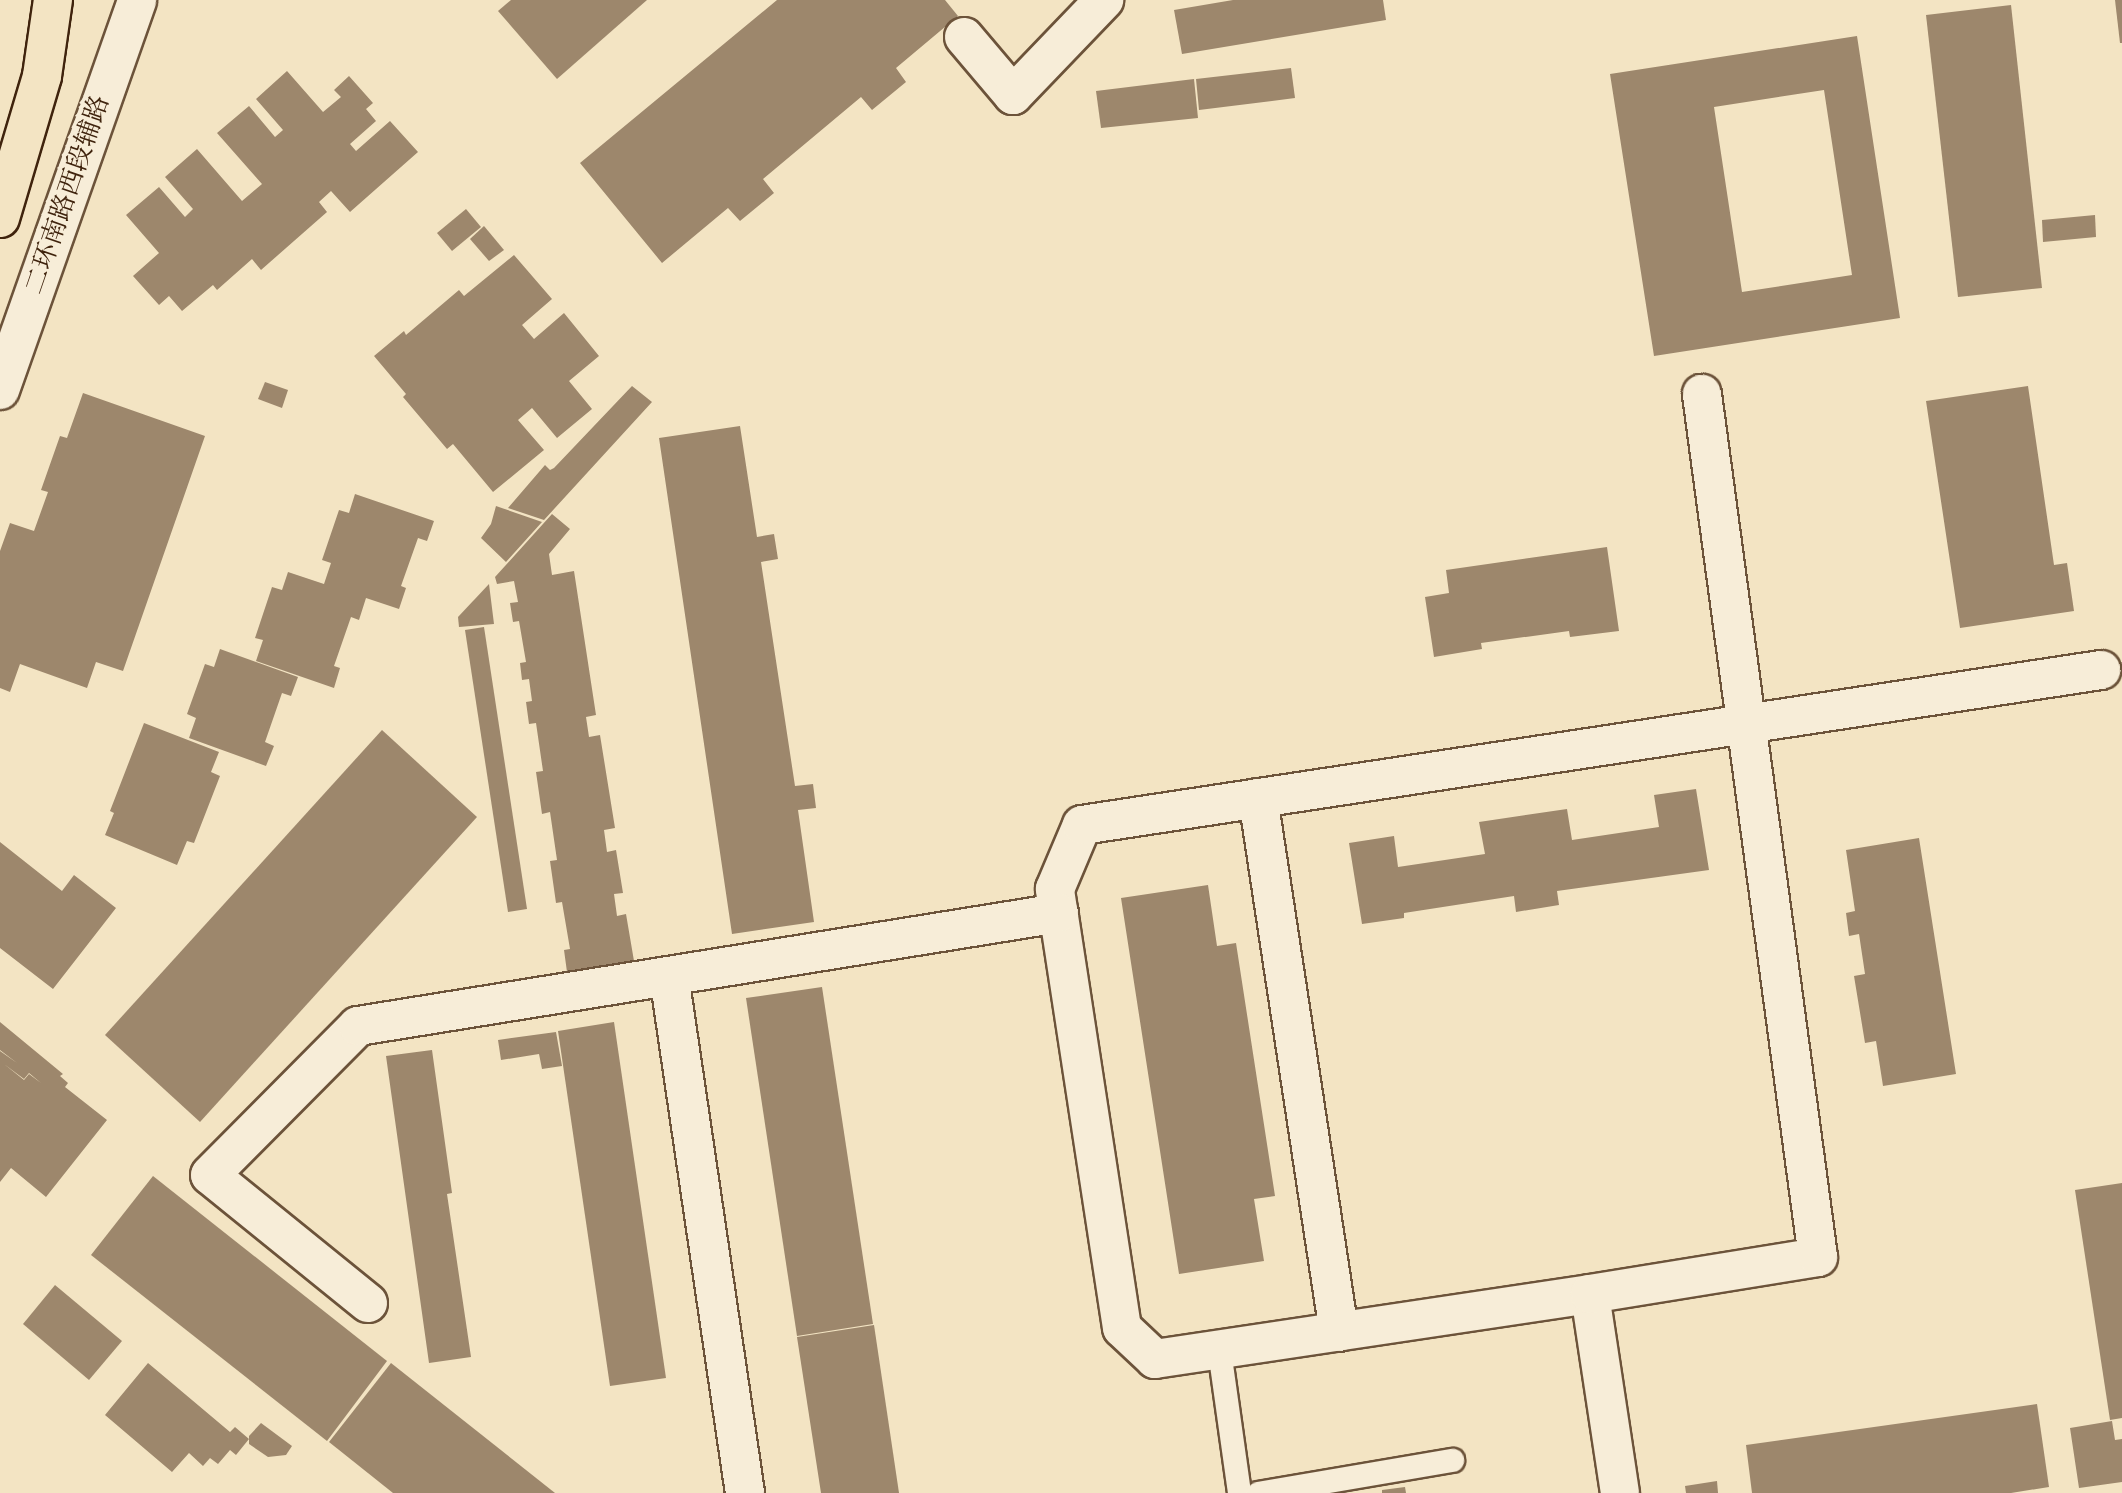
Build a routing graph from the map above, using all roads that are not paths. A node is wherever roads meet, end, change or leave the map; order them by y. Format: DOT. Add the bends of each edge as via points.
graph roads {
  1 [pos="53,0"];
  2 [pos="137,0"];
  3 [pos="1104,0"];
  4 [pos="964,37"];
  5 [pos="0,218"];
  6 [pos="0,390"];
  7 [pos="1702,394"];
  8 [pos="2101,670"];
  9 [pos="1746,723"];
  10 [pos="1258,798"];
  11 [pos="1059,913"];
  12 [pos="669,976"];
  13 [pos="1590,1294"];
  14 [pos="369,1303"];
  15 [pos="1339,1332"];
  16 [pos="1219,1350"];
  17 [pos="1452,1460"];
  18 [pos="745,1493"];
  19 [pos="1240,1493"];
  20 [pos="1258,1493"];
  21 [pos="1620,1493"];
  1 -- 5 [label="highway, bridge" via="42,76"];
  2 -- 6 [label="street, 二环南路西段辅路"];
  3 -- 4 [label="street" via="1013,95"];
  7 -- 9 [label="street"];
  8 -- 9 [label="street"];
  9 -- 10 [label="street"];
  9 -- 13 [label="street" via="1818,1256"];
  10 -- 11 [label="street" via="1082,825 1055,889"];
  10 -- 15 [label="street"];
  11 -- 12 [label="street"];
  11 -- 16 [label="street" via="1122,1328 1155,1359"];
  12 -- 14 [label="street" via="358,1026 210,1175"];
  12 -- 18 [label="street"];
  13 -- 15 [label="street"];
  13 -- 21 [label="street"];
  15 -- 16 [label="street"];
  16 -- 19 [label="lane"];
  17 -- 20 [label="lane"];
}
